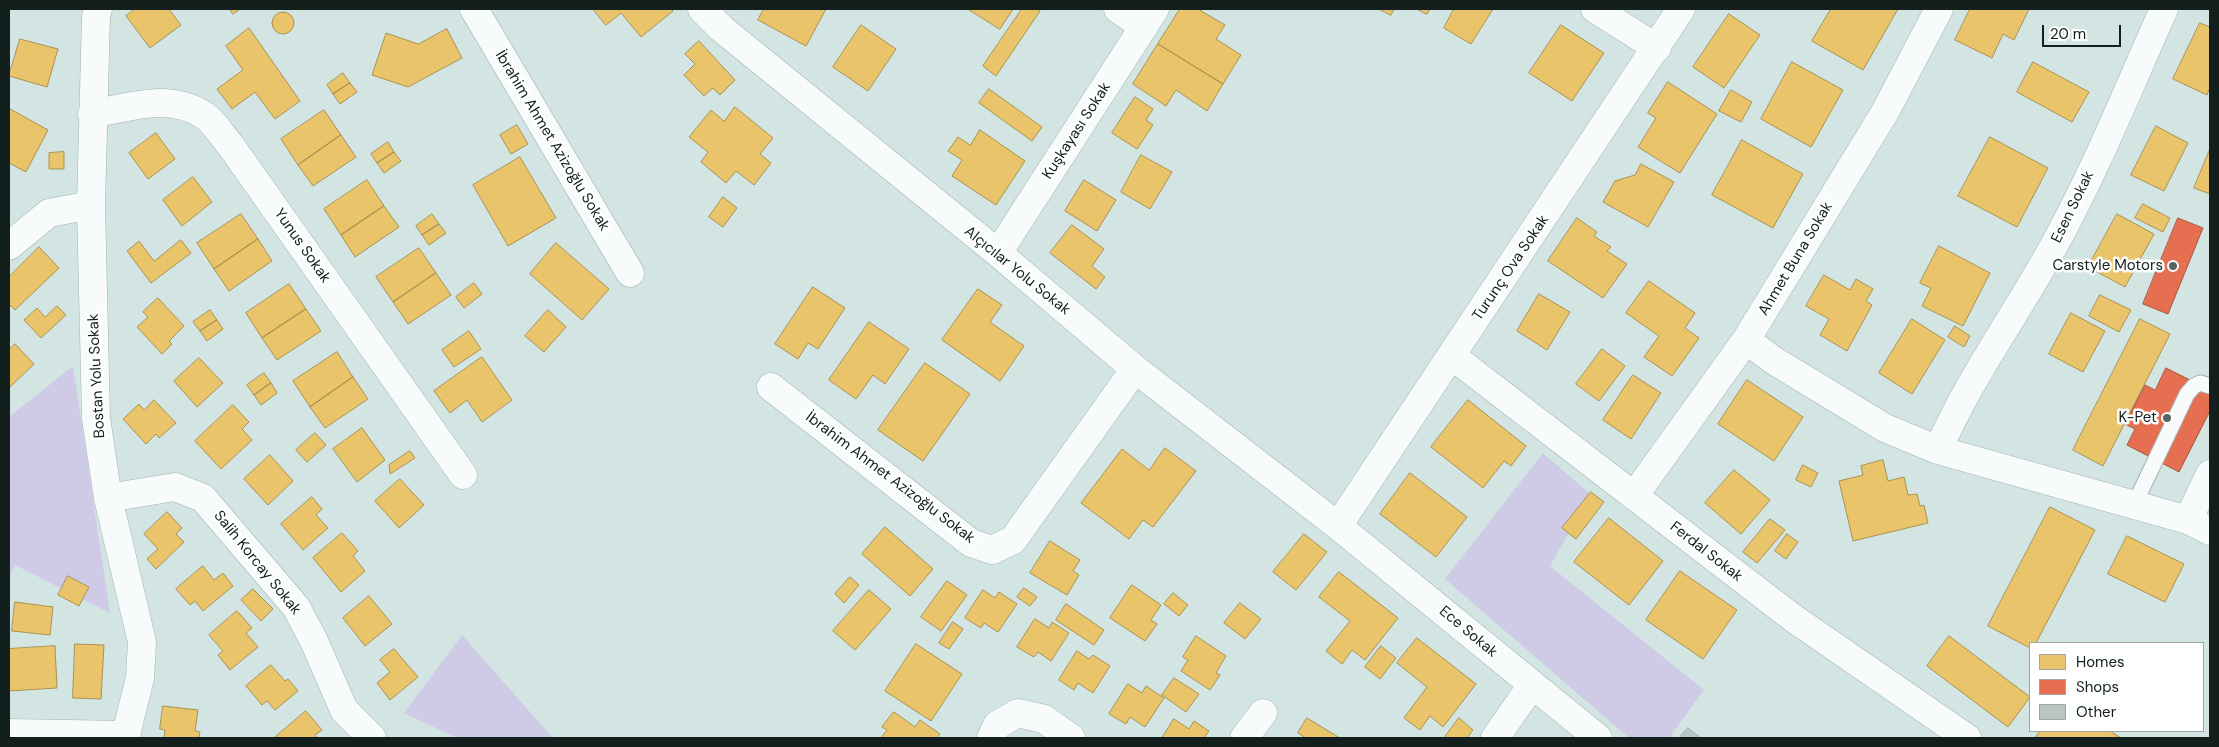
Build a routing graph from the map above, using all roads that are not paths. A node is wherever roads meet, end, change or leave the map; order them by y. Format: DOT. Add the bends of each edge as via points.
graph roads {
  1 [pos="98,9"];
  2 [pos="474,9"];
  3 [pos="702,9"];
  4 [pos="1118,9"];
  5 [pos="1595,9"];
  6 [pos="1680,9"];
  7 [pos="1939,9"];
  8 [pos="2164,9"];
  9 [pos="1150,18"];
  10 [pos="1657,48"];
  11 [pos="92,114"];
  12 [pos="91,206"];
  13 [pos="9,246"];
  14 [pos="998,253"];
  15 [pos="630,273"];
  16 [pos="1746,340"];
  17 [pos="1452,356"];
  18 [pos="1136,369"];
  19 [pos="2210,386"];
  20 [pos="771,387"];
  21 [pos="1938,450"];
  22 [pos="2210,474"];
  23 [pos="463,475"];
  24 [pos="1634,496"];
  25 [pos="108,498"];
  26 [pos="2134,505"];
  27 [pos="1338,526"];
  28 [pos="2199,526"];
  29 [pos="1532,685"];
  30 [pos="1263,713"];
  31 [pos="9,733"];
  32 [pos="126,736"];
  33 [pos="372,738"];
  34 [pos="991,738"];
  35 [pos="1071,738"];
  36 [pos="1244,738"];
  37 [pos="1495,738"];
  38 [pos="1598,738"];
  39 [pos="1967,738"];
  1 -- 11 [label="street, Bostan Yolu Sokak"];
  2 -- 15 [label="street, İbrahim Ahmet Azizoğlu Sokak"];
  3 -- 14 [label="street, Alçıcılar Yolu Sokak"];
  4 -- 9 [label="street"];
  5 -- 10 [label="street"];
  6 -- 10 [label="street, Turunç Ova Sokak"];
  7 -- 16 [label="street, Ahmet Buna Sokak" via="1885,112"];
  8 -- 21 [label="street, Esen Sokak" via="2106,139 2052,248 1954,412"];
  9 -- 14 [label="street, Kuşkayası Sokak"];
  10 -- 17 [label="street, Turunç Ova Sokak"];
  11 -- 12 [label="street, Bostan Yolu Sokak"];
  11 -- 23 [label="street, Yunus Sokak" via="153,102 182,104 206,117 236,154"];
  12 -- 13 [label="street" via="49,213"];
  12 -- 25 [label="street, Bostan Yolu Sokak" via="96,418"];
  14 -- 18 [label="street, Alçıcılar Yolu Sokak"];
  16 -- 21 [label="street" via="1884,428"];
  16 -- 24 [label="street, Ahmet Buna Sokak"];
  17 -- 24 [label="street, Ferdal Sokak"];
  17 -- 27 [label="street, Turunç Ova Sokak"];
  18 -- 20 [label="street, İbrahim Ahmet Azizoğlu Sokak" via="1013,540 992,550 971,543"];
  18 -- 27 [label="street, Alçıcılar Yolu Sokak"];
  19 -- 26 [label="lane" via="2200,383 2187,394"];
  21 -- 26 [label="street"];
  22 -- 28 [label="street"];
  24 -- 39 [label="street, Ferdal Sokak" via="1793,618"];
  25 -- 32 [label="street, Bostan Yolu Sokak" via="142,642 140,678"];
  25 -- 33 [label="street, Salih Korcay Sokak" via="175,487 203,498 296,608 344,710"];
  26 -- 28 [label="street"];
  27 -- 29 [label="street, Ece Sokak"];
  29 -- 37 [label="street"];
  29 -- 38 [label="street, Ece Sokak"];
  30 -- 36 [label="street"];
  31 -- 32 [label="street"];
  34 -- 35 [label="street" via="997,725 1018,713 1044,719"];
}
